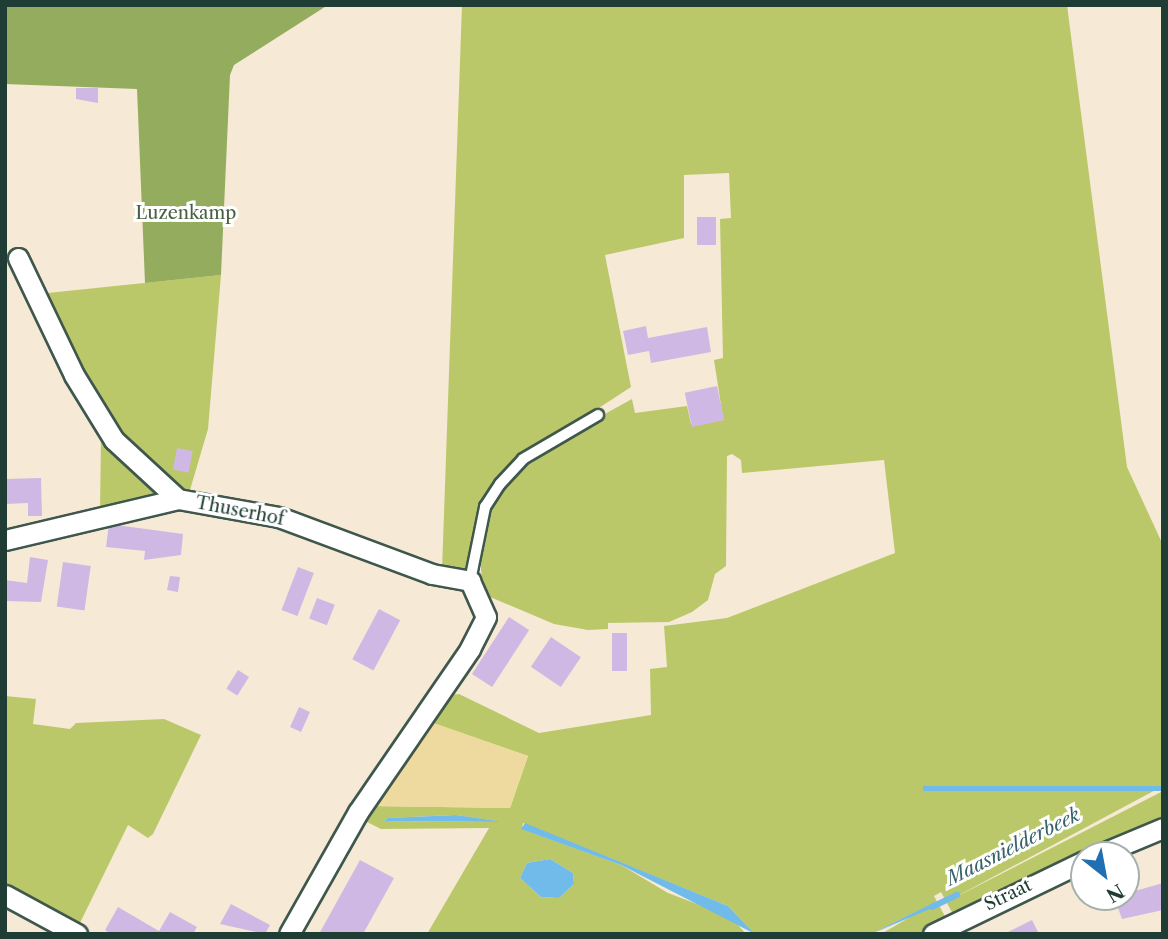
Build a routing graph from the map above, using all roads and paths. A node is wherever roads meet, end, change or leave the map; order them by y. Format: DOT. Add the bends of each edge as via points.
graph roads {
  1 [pos="18,258"];
  2 [pos="598,415"];
  3 [pos="178,499"];
  4 [pos="5,540"];
  5 [pos="470,581"];
  6 [pos="1163,828"];
  7 [pos="1132,841"];
  8 [pos="1070,868"];
  9 [pos="5,895"];
  10 [pos="77,934"];
  11 [pos="289,934"];
  12 [pos="933,934"];
  1 -- 3 [label="street" via="74,375 114,440"];
  2 -- 5 [label="lane" via="534,452 500,484 485,507"];
  3 -- 4 [label="street, Thuserhof"];
  3 -- 5 [label="street, Thuserhof" via="279,517 432,574"];
  5 -- 11 [label="street" via="486,617 470,649 358,811"];
  6 -- 7 [label="street"];
  8 -- 12 [label="street, Straat"];
  9 -- 10 [label="street"];
}
